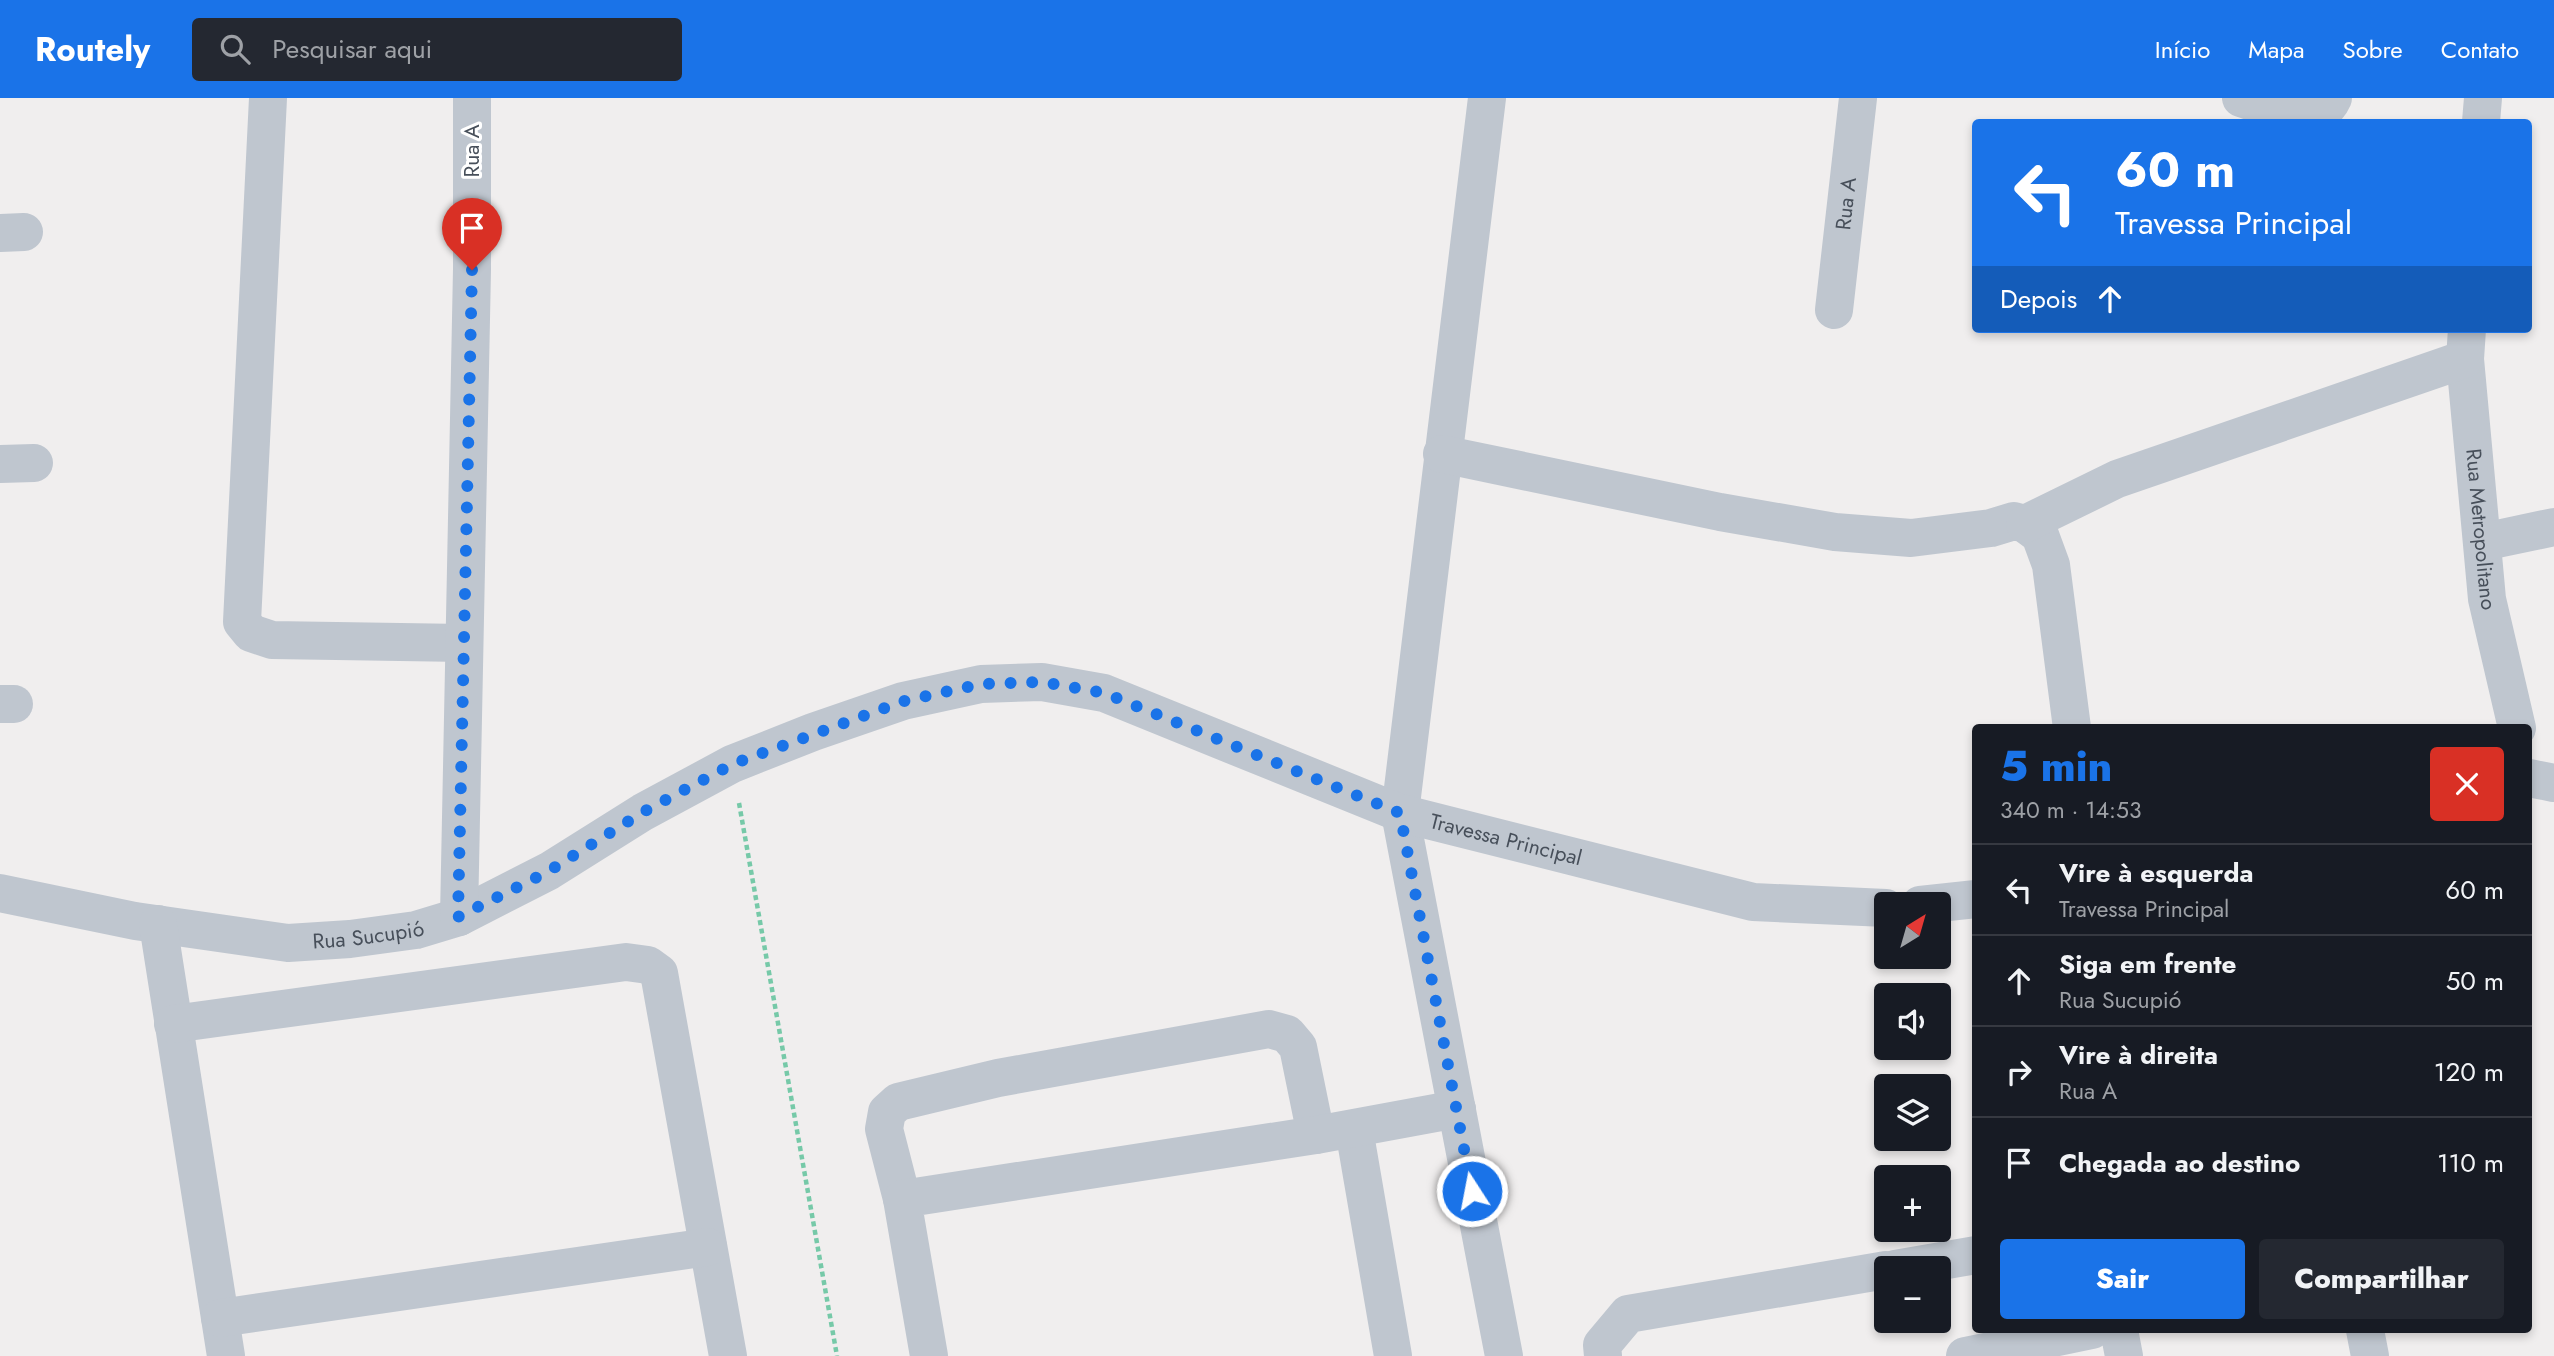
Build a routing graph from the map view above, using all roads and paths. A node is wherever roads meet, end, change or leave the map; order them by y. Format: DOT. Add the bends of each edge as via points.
graph roads {
  1 [pos="268,98"];
  2 [pos="472,98"];
  3 [pos="1487,98"];
  4 [pos="1858,98"];
  5 [pos="2241,98"];
  6 [pos="2333,98"];
  7 [pos="2483,98"];
  8 [pos="2481,119"];
  9 [pos="1834,310"];
  10 [pos="2466,344"];
  11 [pos="1442,454"];
  12 [pos="2025,524"];
  13 [pos="2554,527"];
  14 [pos="2483,542"];
  15 [pos="464,643"];
  16 [pos="1104,693"];
  17 [pos="2071,724"];
  18 [pos="2516,724"];
  19 [pos="733,764"];
  20 [pos="2532,779"];
  21 [pos="2554,783"];
  22 [pos="1400,813"];
  23 [pos="0,893"];
  24 [pos="1972,899"];
  25 [pos="1951,902"];
  26 [pos="1874,907"];
  27 [pos="458,917"];
  28 [pos="158,924"];
  29 [pos="173,1024"];
  30 [pos="1457,1109"];
  31 [pos="1354,1129"];
  32 [pos="1316,1135"];
  33 [pos="902,1199"];
  34 [pos="708,1247"];
  35 [pos="1972,1256"];
  36 [pos="1951,1259"];
  37 [pos="1874,1272"];
  38 [pos="220,1318"];
  39 [pos="2077,1333"];
  40 [pos="2120,1333"];
  41 [pos="2366,1333"];
  42 [pos="226,1356"];
  43 [pos="728,1356"];
  44 [pos="837,1356"];
  45 [pos="929,1356"];
  46 [pos="1393,1356"];
  47 [pos="1504,1356"];
  48 [pos="1603,1356"];
  49 [pos="1965,1356"];
  50 [pos="2124,1356"];
  51 [pos="2370,1356"];
  1 -- 15 [label="street" via="242,622 251,634 272,640"];
  2 -- 15 [label="street, Rua A"];
  3 -- 11 [label="street"];
  4 -- 9 [label="street, Rua A"];
  5 -- 6 [label="street" via="2307,117 2319,114"];
  7 -- 8 [label="street"];
  10 -- 12 [label="street" via="2117,479"];
  10 -- 14 [label="street, Rua Metropolitano"];
  11 -- 12 [label="street" via="1835,532 1911,538 2014,521"];
  11 -- 22 [label="street"];
  12 -- 17 [label="street" via="2040,535 2051,565"];
  13 -- 14 [label="street"];
  14 -- 18 [label="street, Rua Metropolitano" via="2487,599"];
  15 -- 27 [label="street, Rua A"];
  16 -- 19 [label="street, Rua Sucupió" via="1042,682 981,684 904,701"];
  16 -- 22 [label="street, Travessa Principal"];
  19 -- 27 [label="street, Rua Sucupió" via="643,812 549,871"];
  19 -- 44 [label="path"];
  20 -- 21 [label="street"];
  22 -- 26 [label="street, Travessa Principal" via="1753,902"];
  22 -- 30 [label="street"];
  23 -- 28 [label="street, Rua Sucupió"];
  24 -- 25 [label="street"];
  27 -- 28 [label="street, Rua Sucupió" via="387,936 288,943"];
  28 -- 29 [label="street"];
  29 -- 34 [label="street" via="626,962 648,965 659,973"];
  29 -- 38 [label="street"];
  30 -- 31 [label="street"];
  30 -- 47 [label="street"];
  31 -- 32 [label="street"];
  31 -- 46 [label="street"];
  32 -- 33 [label="street"];
  32 -- 33 [label="street" via="1298,1047 1287,1034 1269,1029 998,1078 898,1102 887,1112 884,1129"];
  33 -- 45 [label="street"];
  34 -- 38 [label="street"];
  34 -- 43 [label="street"];
  35 -- 36 [label="street"];
  37 -- 48 [label="street" via="1628,1314 1602,1345"];
  38 -- 42 [label="street"];
  39 -- 49 [label="street"];
  40 -- 50 [label="street"];
  41 -- 51 [label="street"];
}
